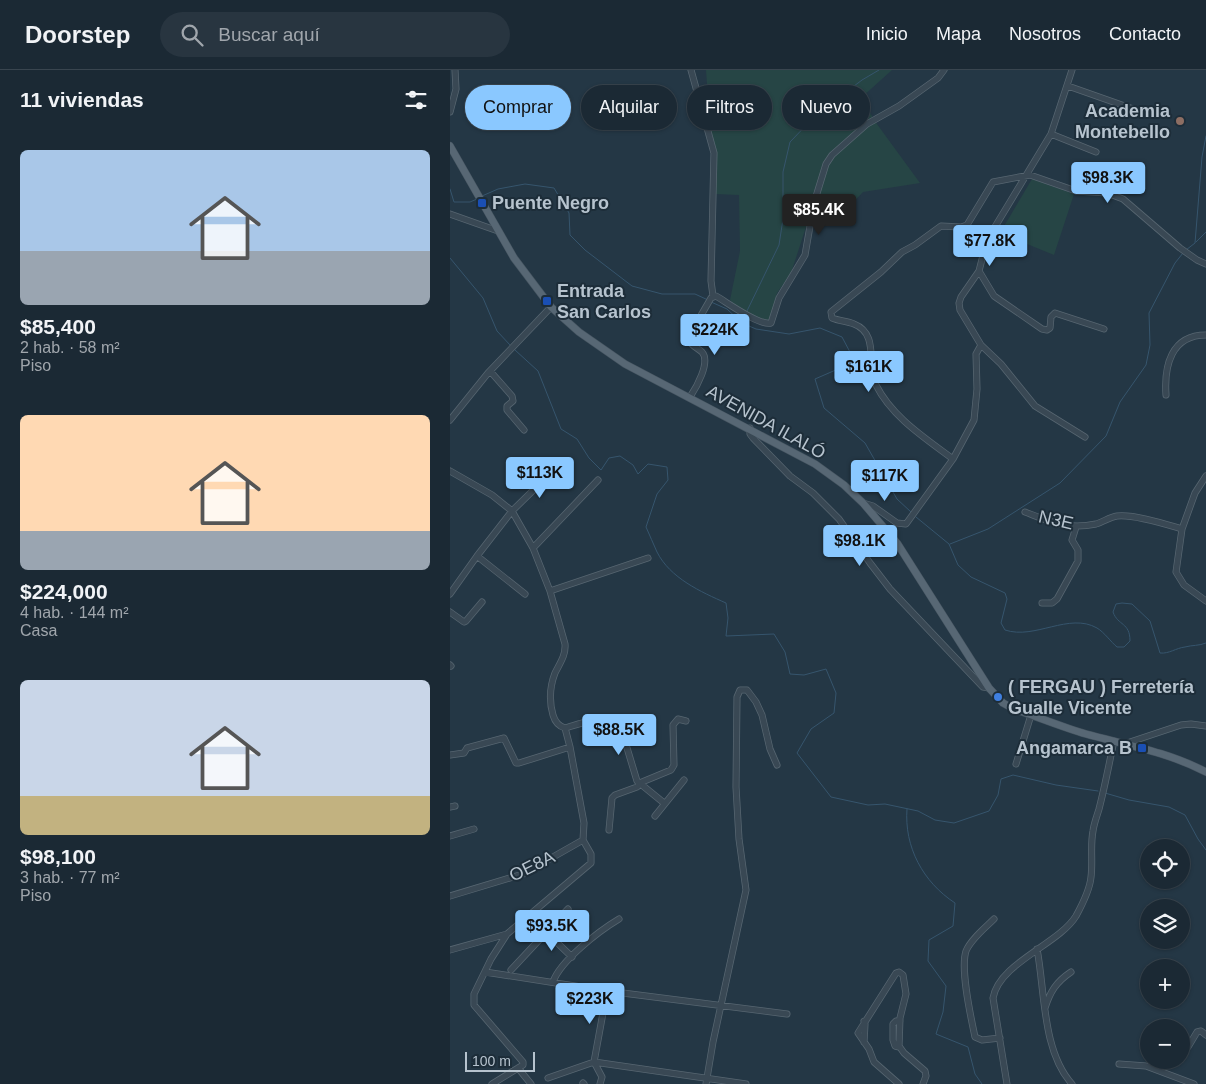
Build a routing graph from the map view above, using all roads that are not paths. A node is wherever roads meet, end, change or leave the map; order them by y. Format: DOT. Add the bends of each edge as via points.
graph roads {
  1 [pos="455,70"];
  2 [pos="691,70"];
  3 [pos="944,70"];
  4 [pos="1072,70"];
  5 [pos="1068,86"];
  6 [pos="1139,111"];
  7 [pos="450,112"];
  8 [pos="1052,134"];
  9 [pos="450,146"];
  10 [pos="1096,152"];
  11 [pos="1027,175"];
  12 [pos="450,214"];
  13 [pos="498,231"];
  14 [pos="1206,264"];
  15 [pos="978,271"];
  16 [pos="712,297"];
  17 [pos="551,307"];
  18 [pos="1104,330"];
  19 [pos="1206,335"];
  20 [pos="981,345"];
  21 [pos="490,371"];
  22 [pos="1166,395"];
  23 [pos="690,398"];
  24 [pos="450,420"];
  25 [pos="750,428"];
  26 [pos="524,430"];
  27 [pos="1085,437"];
  28 [pos="953,459"];
  29 [pos="450,471"];
  30 [pos="553,471"];
  31 [pos="1206,476"];
  32 [pos="598,480"];
  33 [pos="863,503"];
  34 [pos="512,512"];
  35 [pos="1025,512"];
  36 [pos="1076,527"];
  37 [pos="1182,529"];
  38 [pos="533,548"];
  39 [pos="476,556"];
  40 [pos="648,558"];
  41 [pos="550,591"];
  42 [pos="450,594"];
  43 [pos="525,594"];
  44 [pos="1206,601"];
  45 [pos="482,602"];
  46 [pos="1042,602"];
  47 [pos="450,612"];
  48 [pos="989,688"];
  49 [pos="1032,715"];
  50 [pos="686,721"];
  51 [pos="1206,726"];
  52 [pos="566,728"];
  53 [pos="1114,741"];
  54 [pos="1128,743"];
  55 [pos="570,747"];
  56 [pos="450,755"];
  57 [pos="1016,764"];
  58 [pos="777,765"];
  59 [pos="1206,772"];
  60 [pos="684,780"];
  61 [pos="639,784"];
  62 [pos="664,803"];
  63 [pos="655,816"];
  64 [pos="474,829"];
  65 [pos="609,830"];
  66 [pos="450,836"];
  67 [pos="583,840"];
  68 [pos="450,896"];
  69 [pos="568,909"];
  70 [pos="994,918"];
  71 [pos="619,919"];
  72 [pos="546,932"];
  73 [pos="506,934"];
  74 [pos="1037,949"];
  75 [pos="450,950"];
  76 [pos="572,958"];
  77 [pos="511,970"];
  78 [pos="485,972"];
  79 [pos="1072,972"];
  80 [pos="553,982"];
  81 [pos="607,990"];
  82 [pos="721,1006"];
  83 [pos="1044,1010"];
  84 [pos="788,1014"];
  85 [pos="1206,1035"];
  86 [pos="1000,1038"];
  87 [pos="1190,1043"];
  88 [pos="594,1062"];
  89 [pos="1119,1064"];
  90 [pos="518,1068"];
  91 [pos="548,1078"];
  92 [pos="707,1081"];
  93 [pos="492,1084"];
  94 [pos="530,1084"];
  95 [pos="600,1084"];
  96 [pos="746,1084"];
  97 [pos="899,1084"];
  98 [pos="923,1084"];
  99 [pos="1007,1084"];
  100 [pos="1072,1084"];
  101 [pos="1194,1084"];
  1 -- 7 [label="street" via="456,89"];
  2 -- 16 [label="street" via="714,153"];
  3 -- 16 [label="street" via="912,97 858,131 829,159 814,203 805,254 779,298 771,323 766,324"];
  4 -- 5 [label="street"];
  5 -- 6 [label="street"];
  5 -- 8 [label="street"];
  8 -- 10 [label="street"];
  8 -- 11 [label="street"];
  9 -- 13 [label="main road, AVENIDA ILALÓ"];
  11 -- 14 [label="street" via="1076,191 1107,193 1123,199 1180,248"];
  11 -- 15 [label="street" via="987,240"];
  11 -- 28 [label="street" via="995,180 967,225 944,225 936,229 902,252 831,312 832,318 862,328 872,348 876,384 894,410"];
  12 -- 13 [label="street"];
  13 -- 17 [label="main road, AVENIDA ILALÓ"];
  15 -- 18 [label="street" via="994,296 1042,329 1050,328 1051,317 1055,313"];
  15 -- 20 [label="street" via="959,303"];
  16 -- 23 [label="street" via="688,338 703,353 705,360 701,378"];
  17 -- 21 [label="street"];
  17 -- 23 [label="main road, AVENIDA ILALÓ" via="579,332 625,364"];
  19 -- 22 [label="street" via="1189,337 1177,345 1168,365"];
  20 -- 27 [label="street" via="1035,406"];
  20 -- 28 [label="street" via="976,354 974,420"];
  21 -- 24 [label="street"];
  21 -- 26 [label="street" via="512,396 513,401 507,410"];
  23 -- 25 [label="main road, AVENIDA ILALÓ"];
  25 -- 33 [label="main road, AVENIDA ILALÓ" via="815,464"];
  25 -- 48 [label="street" via="753,438 784,470 839,519 890,588 983,687"];
  28 -- 33 [label="street" via="906,524 897,524 873,506"];
  29 -- 34 [label="street" via="492,495"];
  30 -- 34 [label="street"];
  31 -- 37 [label="street" via="1195,493"];
  32 -- 38 [label="street"];
  33 -- 48 [label="main road, AVENIDA ILALÓ" via="897,543"];
  34 -- 38 [label="street"];
  34 -- 39 [label="street"];
  35 -- 36 [label="street, N3E" via="1063,526"];
  36 -- 37 [label="street, N3E" via="1116,516"];
  36 -- 46 [label="street" via="1072,540 1078,550 1078,561 1057,599 1052,603"];
  37 -- 44 [label="street" via="1177,576"];
  38 -- 41 [label="street"];
  39 -- 42 [label="street"];
  39 -- 43 [label="street"];
  40 -- 41 [label="street"];
  41 -- 52 [label="street" via="566,644 551,686 551,700 555,721"];
  45 -- 47 [label="street" via="464,622"];
  48 -- 49 [label="main road, AVENIDA ILALÓ" via="1003,703"];
  49 -- 53 [label="main road, AVENIDA ILALÓ"];
  49 -- 57 [label="street"];
  50 -- 61 [label="street" via="678,719 673,725 674,765 671,770"];
  51 -- 54 [label="street" via="1181,725"];
  52 -- 55 [label="street"];
  52 -- 61 [label="street" via="601,719 616,723 621,728"];
  53 -- 54 [label="main road, AVENIDA ILALÓ"];
  53 -- 74 [label="street" via="1093,830 1089,887 1068,925"];
  54 -- 59 [label="main road, AVENIDA ILALÓ" via="1173,756"];
  55 -- 56 [label="street" via="519,764 504,738 467,748 462,754"];
  55 -- 67 [label="street" via="584,823"];
  58 -- 82 [label="street" via="756,702 747,690 740,690 737,696 736,787 746,890"];
  60 -- 62 [label="street"];
  61 -- 62 [label="street"];
  61 -- 65 [label="street" via="612,798"];
  62 -- 63 [label="street"];
  64 -- 66 [label="street"];
  67 -- 68 [label="street, OE8A" via="523,874"];
  67 -- 73 [label="street" via="591,854 591,863"];
  69 -- 72 [label="street"];
  70 -- 86 [label="street" via="968,947 965,960 967,998 975,1037 982,1040"];
  71 -- 76 [label="street" via="599,931"];
  72 -- 76 [label="street"];
  72 -- 77 [label="street"];
  73 -- 75 [label="street"];
  73 -- 78 [label="street"];
  74 -- 83 [label="street"];
  74 -- 86 [label="street" via="996,986 993,998"];
  76 -- 80 [label="street"];
  78 -- 80 [label="street"];
  78 -- 90 [label="street" via="474,994 474,1005 523,1061"];
  79 -- 83 [label="street" via="1053,988"];
  80 -- 81 [label="street"];
  81 -- 82 [label="street"];
  81 -- 88 [label="street"];
  82 -- 84 [label="street"];
  82 -- 92 [label="street"];
  83 -- 100 [label="street" via="1058,1061"];
  85 -- 87 [label="street" via="1196,1032"];
  86 -- 99 [label="street"];
  88 -- 91 [label="street"];
  88 -- 92 [label="street"];
  88 -- 95 [label="street" via="602,1077"];
  89 -- 101 [label="street" via="1146,1066"];
  90 -- 93 [label="street"];
  90 -- 94 [label="street"];
  92 -- 96 [label="street"];
  97 -- 98 [label="street" via="874,1062 864,1042 864,1021 898,972 903,976 906,994 900,1021 893,1024 893,1040 895,1046 926,1071"];
}
